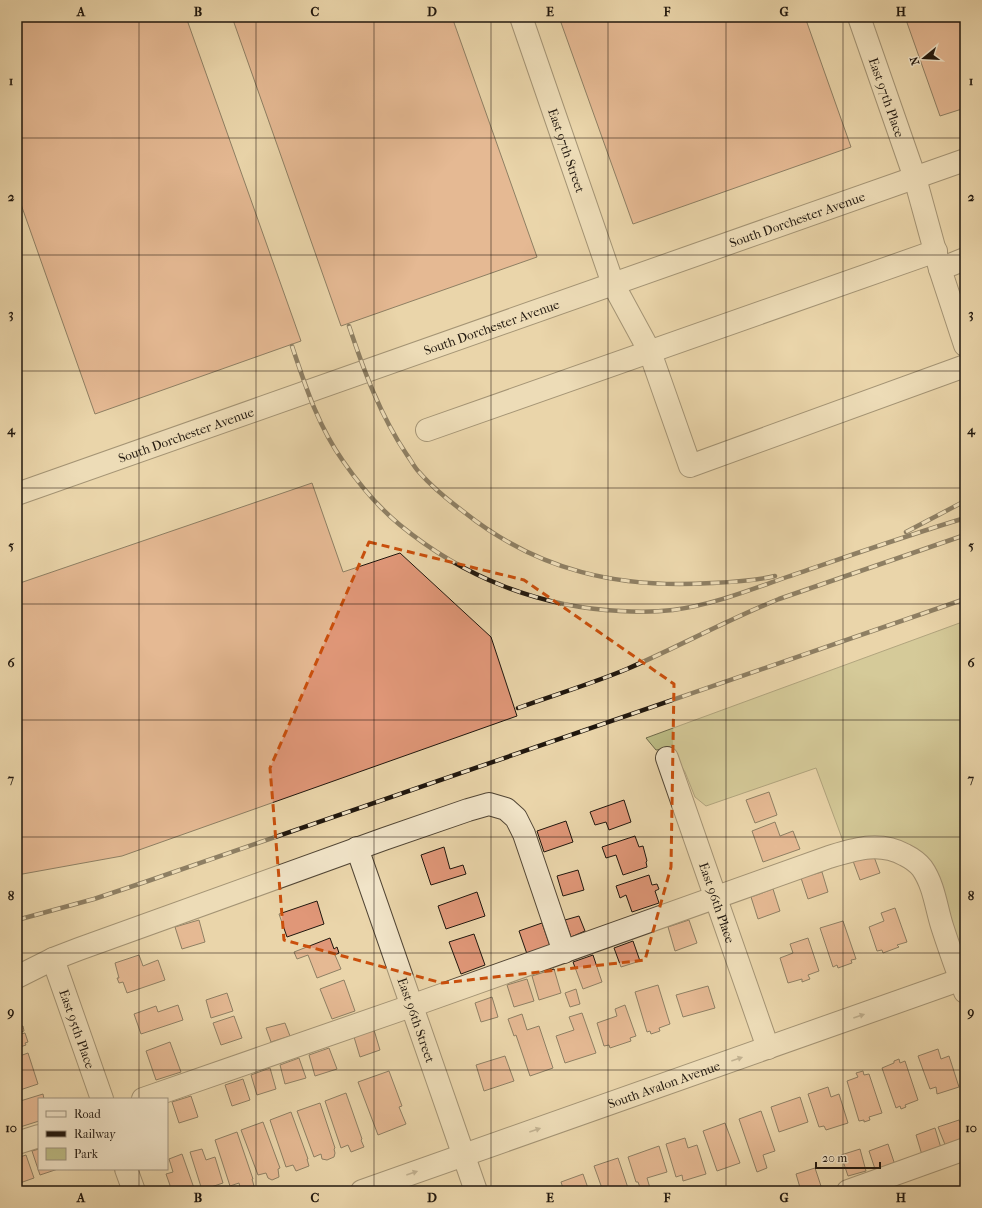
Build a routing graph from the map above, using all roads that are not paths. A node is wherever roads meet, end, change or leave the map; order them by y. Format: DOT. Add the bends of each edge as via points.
graph roads {
  1 [pos="521,17"];
  2 [pos="859,17"];
  3 [pos="965,160"];
  4 [pos="915,178"];
  5 [pos="938,260"];
  6 [pos="965,260"];
  7 [pos="613,284"];
  8 [pos="965,345"];
  9 [pos="650,352"];
  10 [pos="965,366"];
  11 [pos="426,430"];
  12 [pos="17,494"];
  13 [pos="667,758"];
  14 [pos="357,848"];
  15 [pos="716,898"];
  16 [pos="564,952"];
  17 [pos="53,959"];
  18 [pos="17,977"];
  19 [pos="964,983"];
  20 [pos="412,1006"];
  21 [pos="768,1048"];
  22 [pos="102,1098"];
  23 [pos="146,1098"];
  24 [pos="38,1136"];
  25 [pos="17,1143"];
  26 [pos="965,1149"];
  27 [pos="463,1155"];
  28 [pos="126,1170"];
  29 [pos="134,1191"];
  30 [pos="362,1191"];
  31 [pos="476,1191"];
  32 [pos="848,1191"];
  1 -- 7 [label="street, East 97th Street"];
  2 -- 4 [label="street, East 97th Place"];
  3 -- 4 [label="street, South Dorchester Avenue"];
  4 -- 5 [label="street, East 97th Place"];
  4 -- 7 [label="street, South Dorchester Avenue"];
  5 -- 6 [label="street"];
  5 -- 8 [label="street, East 97th Place"];
  5 -- 9 [label="street"];
  7 -- 9 [label="street, East 97th Street"];
  7 -- 12 [label="street, South Dorchester Avenue"];
  9 -- 10 [label="street, East 97th Street" via="690,466"];
  9 -- 11 [label="street"];
  13 -- 15 [label="street, East 96th Place"];
  14 -- 16 [label="street" via="489,804 506,809 516,818 524,834"];
  14 -- 17 [label="street"];
  14 -- 20 [label="street, East 96th Street"];
  15 -- 16 [label="street"];
  15 -- 19 [label="street" via="856,849 876,846 897,850 922,868 930,884 942,926"];
  15 -- 21 [label="street, East 96th Place"];
  16 -- 20 [label="street"];
  17 -- 18 [label="street"];
  17 -- 22 [label="street, East 95th Place"];
  21 -- 19 [label="street, South Avalon Avenue, one-way"];
  20 -- 23 [label="street"];
  20 -- 27 [label="street, East 96th Street"];
  27 -- 21 [label="street, South Avalon Avenue, one-way"];
  24 -- 25 [label="street"];
  26 -- 32 [label="street"];
  30 -- 27 [label="street, South Avalon Avenue, one-way"];
  27 -- 31 [label="street, East 96th Street"];
  28 -- 29 [label="street"];
}
